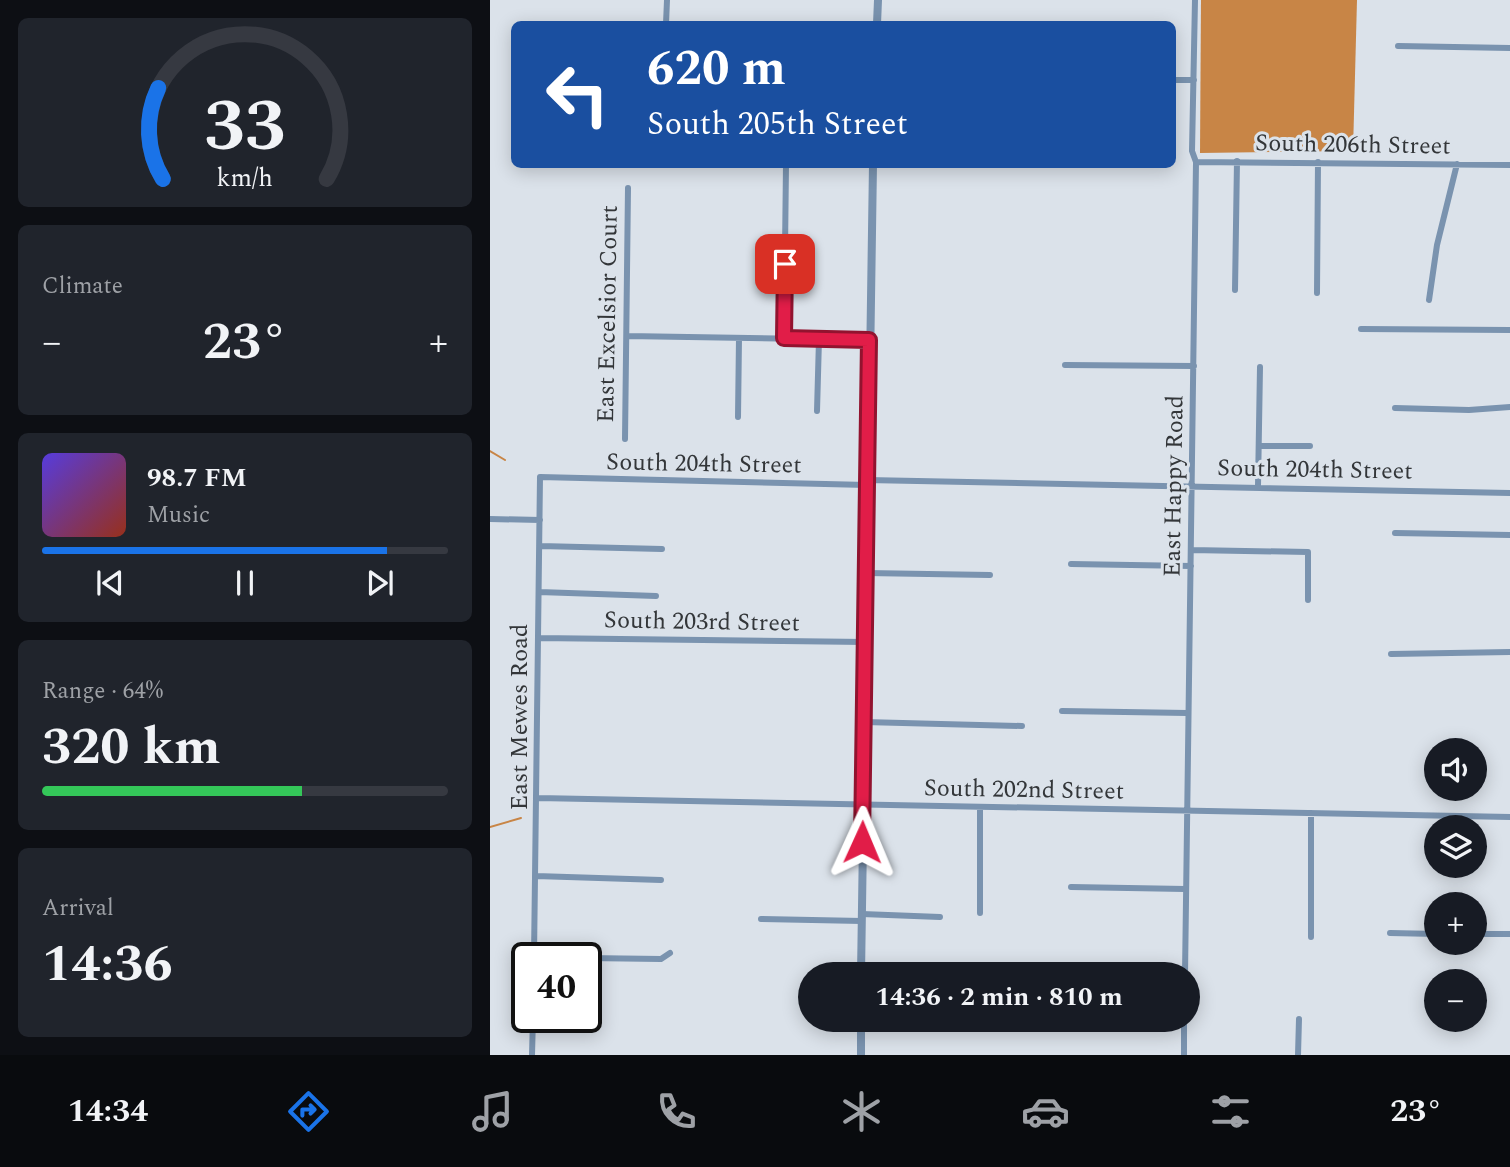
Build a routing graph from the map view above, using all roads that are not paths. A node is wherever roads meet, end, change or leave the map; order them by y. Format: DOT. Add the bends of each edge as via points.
graph roads {
  1 [pos="667,0"];
  2 [pos="878,0"];
  3 [pos="1195,0"];
  4 [pos="666,21"];
  5 [pos="877,21"];
  6 [pos="1398,46"];
  7 [pos="1510,48"];
  8 [pos="1176,80"];
  9 [pos="1194,80"];
  10 [pos="1237,161"];
  11 [pos="1196,162"];
  12 [pos="1318,162"];
  13 [pos="1457,164"];
  14 [pos="1510,165"];
  15 [pos="786,168"];
  16 [pos="873,168"];
  17 [pos="628,188"];
  18 [pos="1235,290"];
  19 [pos="1317,292"];
  20 [pos="1429,300"];
  21 [pos="1361,329"];
  22 [pos="1510,330"];
  23 [pos="627,336"];
  24 [pos="739,338"];
  25 [pos="784,338"];
  26 [pos="819,339"];
  27 [pos="869,340"];
  28 [pos="1065,365"];
  29 [pos="1194,366"];
  30 [pos="1260,367"];
  31 [pos="1510,407"];
  32 [pos="1395,408"];
  33 [pos="817,411"];
  34 [pos="738,417"];
  35 [pos="625,439"];
  36 [pos="1259,446"];
  37 [pos="1310,446"];
  38 [pos="540,477"];
  39 [pos="867,482"];
  40 [pos="1192,485"];
  41 [pos="1258,486"];
  42 [pos="1510,493"];
  43 [pos="490,519"];
  44 [pos="540,520"];
  45 [pos="1395,533"];
  46 [pos="1510,535"];
  47 [pos="540,546"];
  48 [pos="662,549"];
  49 [pos="1191,550"];
  50 [pos="1071,564"];
  51 [pos="1191,566"];
  52 [pos="866,573"];
  53 [pos="990,575"];
  54 [pos="539,592"];
  55 [pos="656,596"];
  56 [pos="1308,600"];
  57 [pos="538,638"];
  58 [pos="865,642"];
  59 [pos="1510,652"];
  60 [pos="1391,654"];
  61 [pos="1062,711"];
  62 [pos="1187,713"];
  63 [pos="864,722"];
  64 [pos="1022,726"];
  65 [pos="538,799"];
  66 [pos="863,804"];
  67 [pos="980,807"];
  68 [pos="1185,811"];
  69 [pos="1311,813"];
  70 [pos="1510,817"];
  71 [pos="536,876"];
  72 [pos="661,880"];
  73 [pos="1070,887"];
  74 [pos="1185,889"];
  75 [pos="980,913"];
  76 [pos="862,917"];
  77 [pos="940,917"];
  78 [pos="761,919"];
  79 [pos="1390,933"];
  80 [pos="1424,934"];
  81 [pos="1487,934"];
  82 [pos="1510,934"];
  83 [pos="1311,937"];
  84 [pos="534,942"];
  85 [pos="670,953"];
  86 [pos="602,958"];
  87 [pos="861,962"];
  88 [pos="1185,962"];
  89 [pos="1299,1019"];
  90 [pos="861,1032"];
  91 [pos="1184,1032"];
  92 [pos="533,1033"];
  93 [pos="532,1055"];
  94 [pos="860,1055"];
  95 [pos="1184,1055"];
  96 [pos="1298,1055"];
  1 -- 4 [label="street"];
  2 -- 5 [label="street"];
  3 -- 9 [label="street, East Happy Road"];
  6 -- 7 [label="street"];
  8 -- 9 [label="street"];
  9 -- 11 [label="street, East Happy Road" via="1192,150"];
  10 -- 11 [label="street, South 206th Street"];
  10 -- 12 [label="street, South 206th Street"];
  10 -- 18 [label="street"];
  11 -- 29 [label="street, East Happy Road"];
  12 -- 13 [label="street, South 206th Street"];
  12 -- 19 [label="street"];
  13 -- 14 [label="street, South 206th Street"];
  13 -- 20 [label="street"];
  15 -- 25 [label="street"];
  16 -- 27 [label="street"];
  17 -- 23 [label="street, East Excelsior Court"];
  21 -- 22 [label="street"];
  23 -- 24 [label="street"];
  23 -- 35 [label="street, East Excelsior Court"];
  24 -- 25 [label="street"];
  24 -- 34 [label="street"];
  25 -- 26 [label="street"];
  26 -- 27 [label="street"];
  26 -- 33 [label="street"];
  27 -- 39 [label="street"];
  28 -- 29 [label="street"];
  29 -- 40 [label="street, East Happy Road"];
  30 -- 36 [label="street"];
  31 -- 32 [label="street"];
  36 -- 37 [label="street"];
  36 -- 41 [label="street"];
  38 -- 39 [label="street, South 204th Street"];
  38 -- 44 [label="street, East Mewes Road"];
  39 -- 40 [label="street, South 204th Street"];
  39 -- 52 [label="street"];
  40 -- 41 [label="street, South 204th Street"];
  40 -- 49 [label="street, East Happy Road"];
  41 -- 42 [label="street, South 204th Street"];
  43 -- 44 [label="street"];
  44 -- 47 [label="street, East Mewes Road"];
  45 -- 46 [label="street"];
  47 -- 48 [label="street"];
  47 -- 54 [label="street, East Mewes Road"];
  49 -- 51 [label="street, East Happy Road"];
  49 -- 56 [label="street" via="1308,552"];
  50 -- 51 [label="street"];
  51 -- 62 [label="street, East Happy Road"];
  52 -- 53 [label="street"];
  52 -- 58 [label="street"];
  54 -- 55 [label="street"];
  54 -- 57 [label="street, East Mewes Road"];
  57 -- 58 [label="street, South 203rd Street"];
  57 -- 65 [label="street, East Mewes Road"];
  58 -- 63 [label="street"];
  59 -- 60 [label="street"];
  61 -- 62 [label="street"];
  62 -- 68 [label="street, East Happy Road"];
  63 -- 64 [label="street"];
  63 -- 66 [label="street"];
  65 -- 66 [label="street, South 202nd Street"];
  65 -- 71 [label="street, East Mewes Road"];
  66 -- 67 [label="street, South 202nd Street"];
  66 -- 76 [label="street"];
  67 -- 68 [label="street, South 202nd Street"];
  67 -- 75 [label="street"];
  68 -- 69 [label="street, South 202nd Street"];
  68 -- 74 [label="street, East Happy Road"];
  69 -- 70 [label="street, South 202nd Street"];
  69 -- 83 [label="street"];
  71 -- 72 [label="street"];
  71 -- 84 [label="street, East Mewes Road"];
  73 -- 74 [label="street"];
  74 -- 88 [label="street, East Happy Road"];
  76 -- 77 [label="street"];
  76 -- 78 [label="street"];
  76 -- 87 [label="street"];
  79 -- 80 [label="street"];
  81 -- 82 [label="street"];
  85 -- 86 [label="street" via="661,959"];
  89 -- 96 [label="street"];
  90 -- 94 [label="street"];
  91 -- 95 [label="street"];
  92 -- 93 [label="street"];
}
